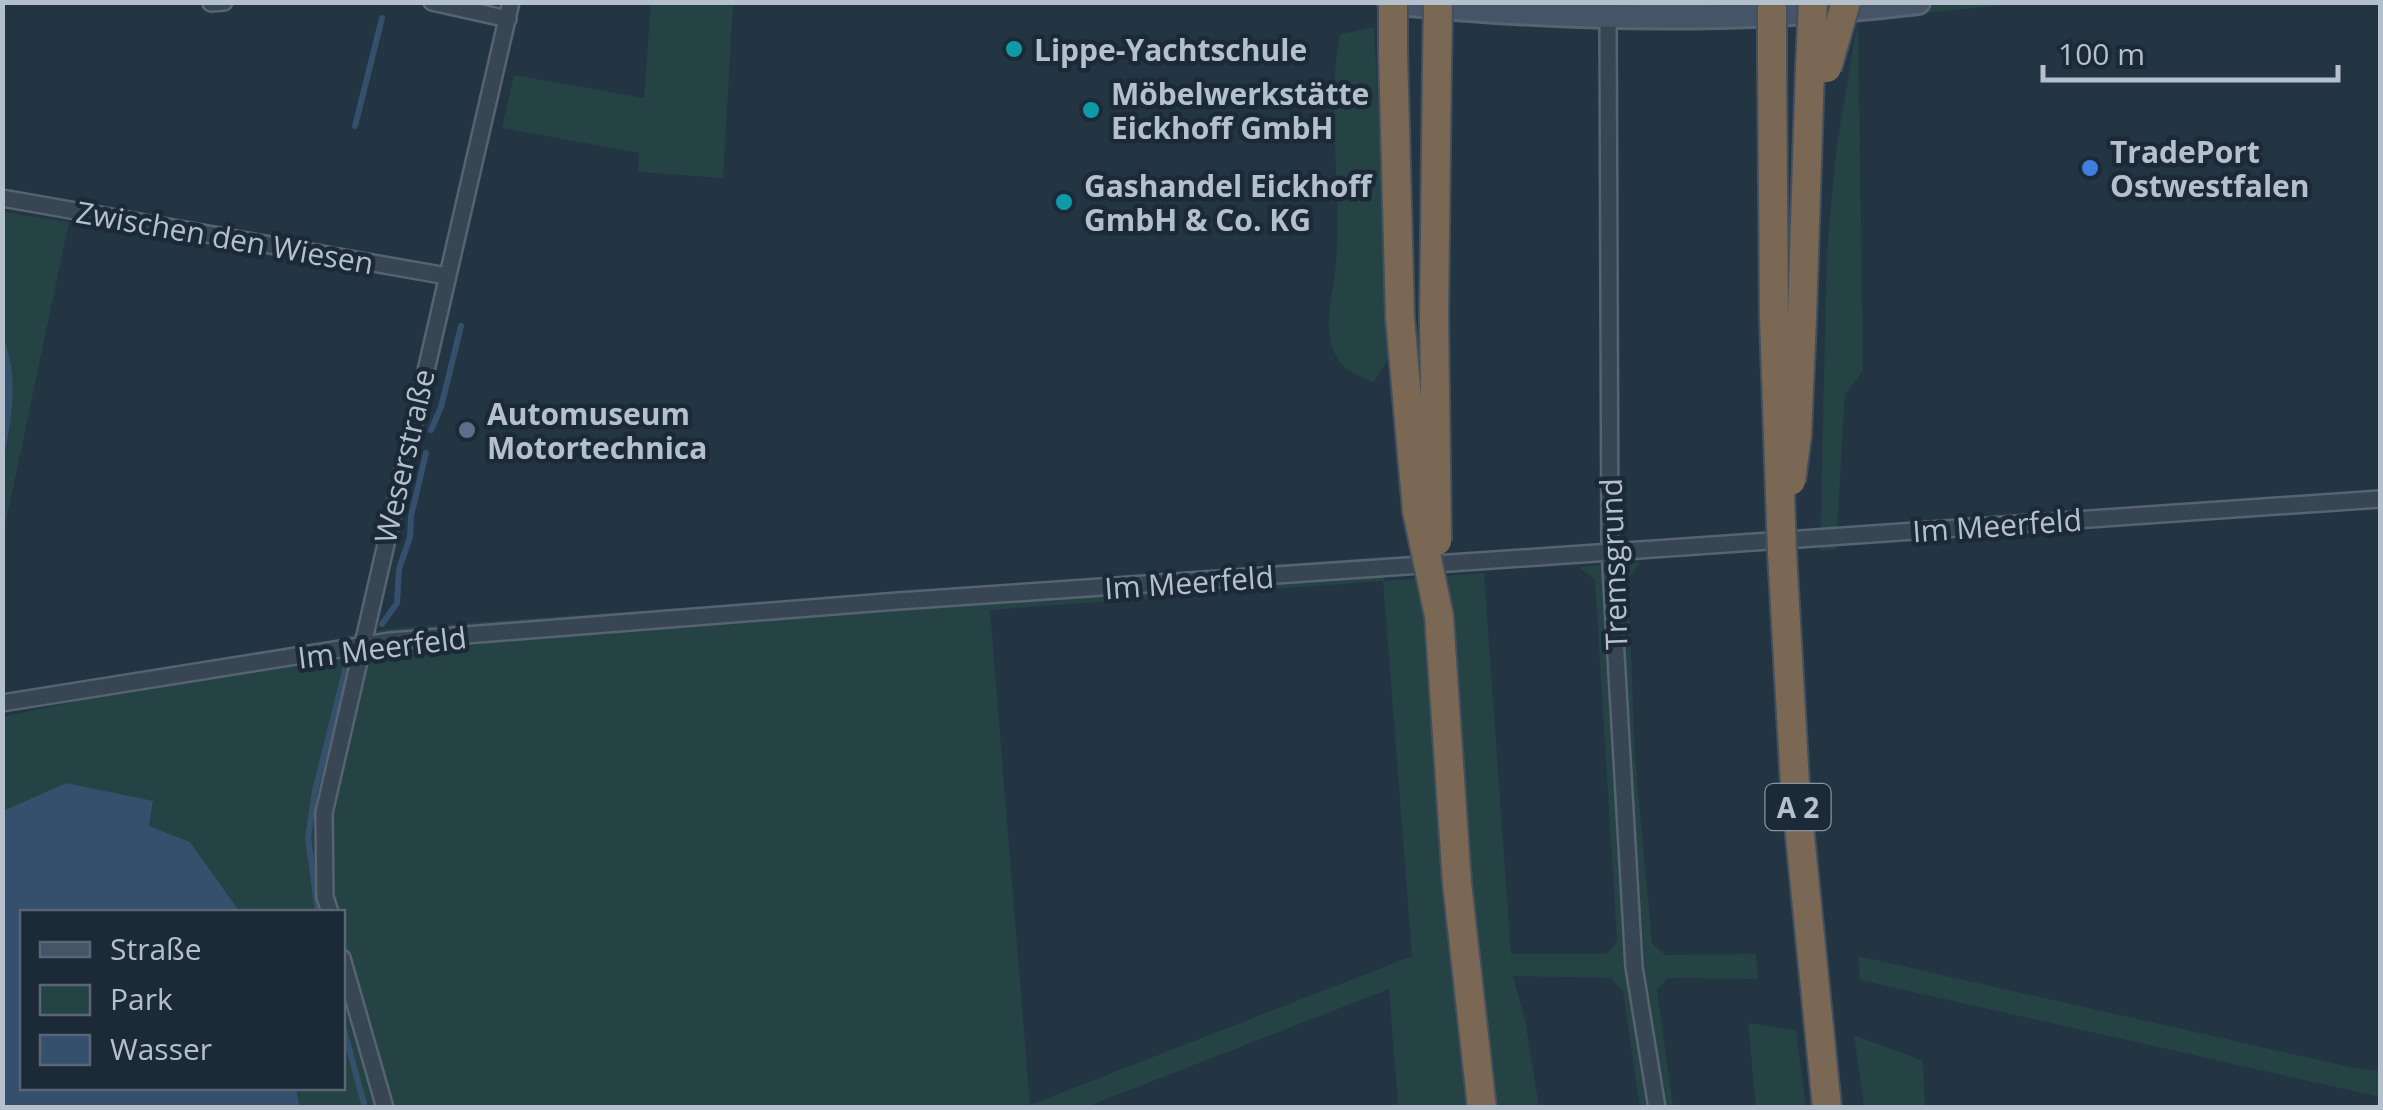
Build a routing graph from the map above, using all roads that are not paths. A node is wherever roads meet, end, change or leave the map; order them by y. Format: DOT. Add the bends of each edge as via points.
graph roads {
  1 [pos="224,2"];
  2 [pos="432,2"];
  3 [pos="1391,2"];
  4 [pos="1438,2"];
  5 [pos="1772,2"];
  6 [pos="1813,2"];
  7 [pos="1846,2"];
  8 [pos="1918,2"];
  9 [pos="211,3"];
  10 [pos="1508,8"];
  11 [pos="509,11"];
  12 [pos="1608,18"];
  13 [pos="1819,68"];
  14 [pos="2,198"];
  15 [pos="447,276"];
  16 [pos="1788,317"];
  17 [pos="2380,500"];
  18 [pos="1610,550"];
  19 [pos="1440,616"];
  20 [pos="360,646"];
  21 [pos="2,703"];
  22 [pos="329,910"];
  23 [pos="345,969"];
  24 [pos="384,1108"];
  25 [pos="1482,1108"];
  26 [pos="1657,1108"];
  27 [pos="1827,1108"];
  1 -- 9 [label="street"];
  2 -- 11 [label="street"];
  3 -- 10 [label="main road"];
  3 -- 19 [label="highway, bridge" via="1400,318 1417,511"];
  4 -- 19 [label="highway, bridge" via="1434,317"];
  5 -- 16 [label="highway, bridge"];
  6 -- 13 [label="highway, bridge"];
  7 -- 13 [label="highway, bridge"];
  8 -- 12 [label="main road"];
  10 -- 12 [label="main road"];
  11 -- 15 [label="street, Weserstraße"];
  12 -- 18 [label="street, Tremsgrund"];
  13 -- 16 [label="highway"];
  14 -- 15 [label="street, Zwischen den Wiesen"];
  15 -- 20 [label="street, Weserstraße"];
  16 -- 27 [label="highway, A 2, bridge" via="1796,436 1782,552 1795,784"];
  17 -- 18 [label="street, Im Meerfeld"];
  18 -- 20 [label="street, Im Meerfeld"];
  18 -- 26 [label="street, Tremsgrund" via="1634,967"];
  19 -- 25 [label="highway" via="1454,847"];
  20 -- 21 [label="street, Im Meerfeld"];
  20 -- 22 [label="street, Weserstraße" via="324,812"];
  23 -- 24 [label="street"];
}
